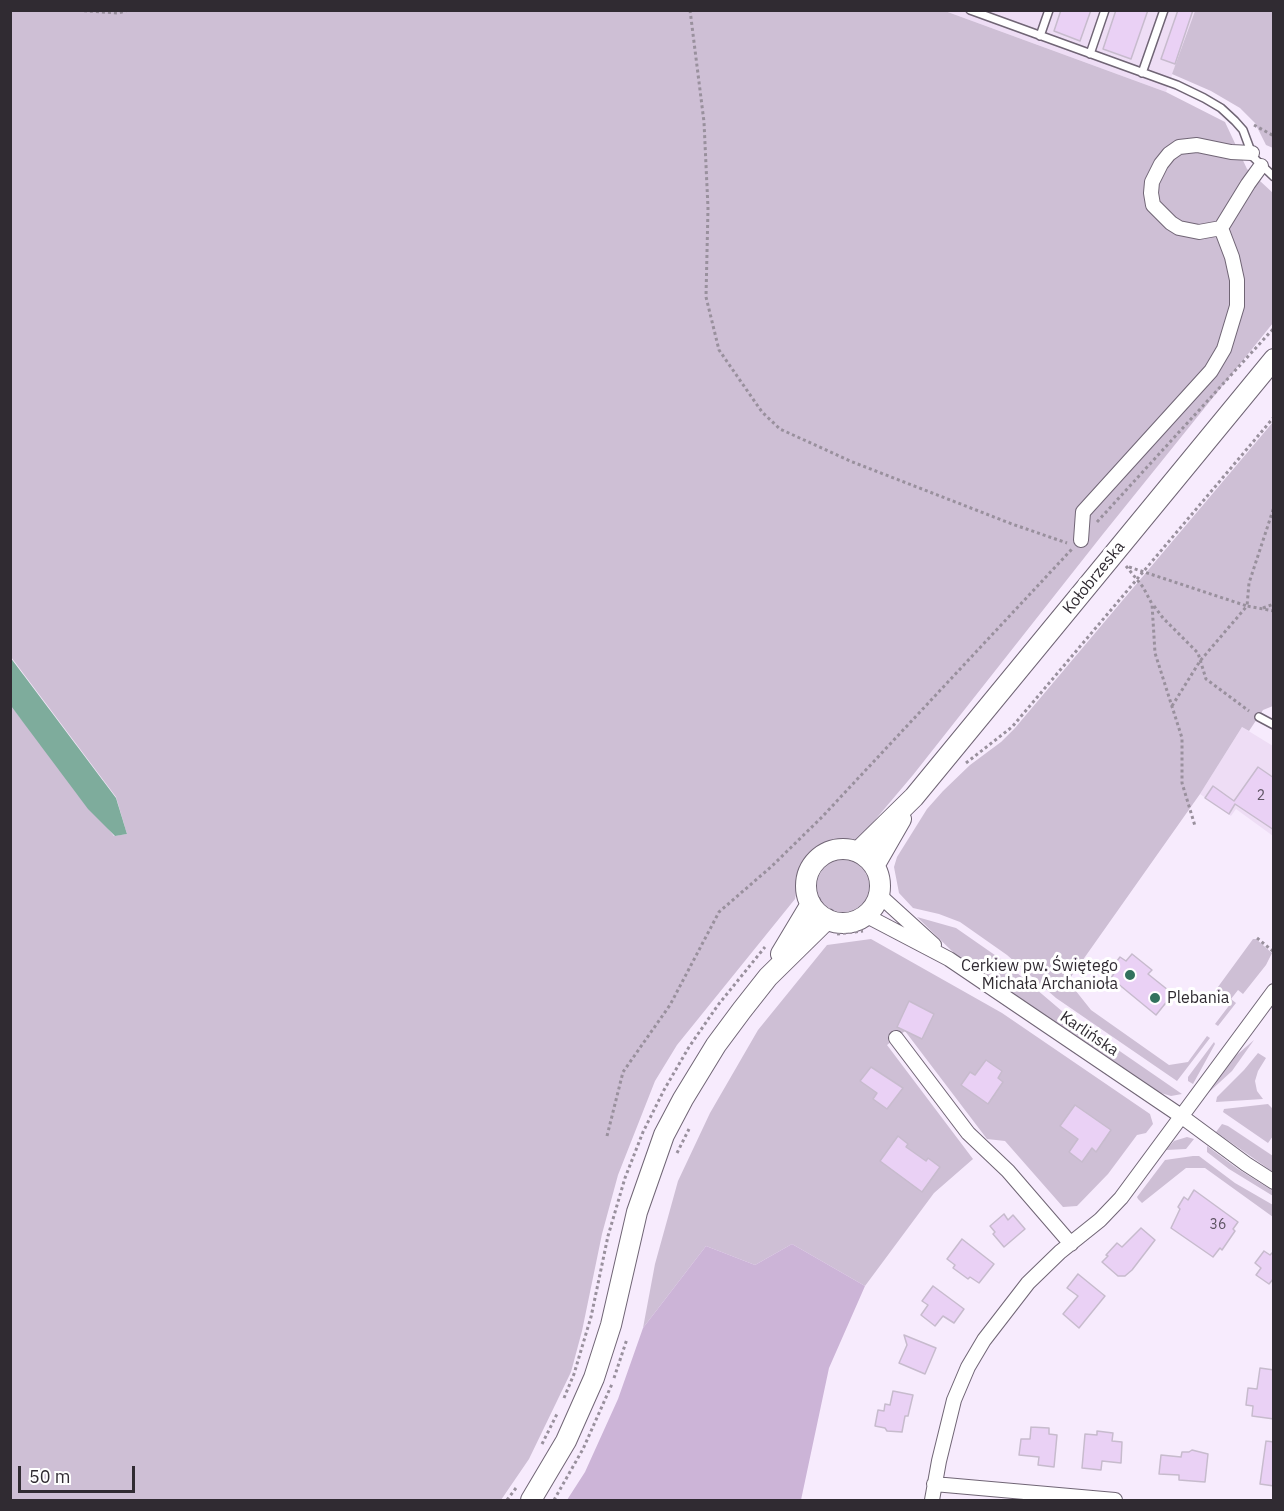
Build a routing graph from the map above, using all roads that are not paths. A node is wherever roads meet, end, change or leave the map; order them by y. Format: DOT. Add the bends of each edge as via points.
graph roads {
  1 [pos="970,10"];
  2 [pos="1049,10"];
  3 [pos="1105,10"];
  4 [pos="1164,10"];
  5 [pos="986,13"];
  6 [pos="1040,36"];
  7 [pos="1090,54"];
  8 [pos="1142,73"];
  9 [pos="1252,153"];
  10 [pos="1268,171"];
  11 [pos="1221,228"];
  12 [pos="1274,359"];
  13 [pos="1081,540"];
  14 [pos="1259,717"];
  15 [pos="1274,725"];
  16 [pos="914,797"];
  17 [pos="858,852"];
  18 [pos="874,866"];
  19 [pos="879,895"];
  20 [pos="812,904"];
  21 [pos="865,915"];
  22 [pos="827,919"];
  23 [pos="949,959"];
  24 [pos="768,977"];
  25 [pos="1274,991"];
  26 [pos="896,1038"];
  27 [pos="1181,1116"];
  28 [pos="1274,1182"];
  29 [pos="1071,1244"];
  30 [pos="934,1484"];
  31 [pos="531,1500"];
  32 [pos="932,1500"];
  33 [pos="1115,1500"];
  1 -- 5 [label="lane"];
  2 -- 6 [label="lane"];
  3 -- 7 [label="lane"];
  4 -- 8 [label="lane"];
  5 -- 6 [label="lane"];
  6 -- 7 [label="lane"];
  7 -- 8 [label="lane"];
  8 -- 9 [label="lane" via="1191,91 1221,108 1243,130"];
  9 -- 10 [label="lane"];
  9 -- 11 [label="street" via="1197,145 1179,147 1161,164 1152,182 1153,205 1171,223 1199,232"];
  10 -- 11 [label="street" via="1248,184"];
  11 -- 13 [label="street" via="1237,280 1237,306 1224,349 1211,371 1083,512"];
  12 -- 16 [label="main road, Kołobrzeska" via="1119,561"];
  14 -- 15 [label="lane"];
  16 -- 17 [label="main road, Kołobrzeska"];
  16 -- 18 [label="main road, Kołobrzeska"];
  17 -- 18 [label="main road"];
  17 -- 20 [label="main road" via="838,849 813,865 807,884"];
  18 -- 19 [label="main road" via="880,880"];
  19 -- 21 [label="main road"];
  19 -- 23 [label="street, Karlińska"];
  20 -- 22 [label="main road"];
  20 -- 24 [label="main road"];
  21 -- 22 [label="main road" via="843,922"];
  21 -- 23 [label="street, Karlińska"];
  22 -- 24 [label="main road"];
  23 -- 27 [label="street, Karlińska"];
  24 -- 31 [label="main road" via="716,1045 664,1135 637,1212 594,1378 566,1441"];
  25 -- 27 [label="street"];
  26 -- 29 [label="street" via="968,1133 1008,1171"];
  27 -- 28 [label="street, Karlińska"];
  27 -- 29 [label="street" via="1121,1198"];
  29 -- 30 [label="street" via="1028,1283 975,1355 954,1400"];
  30 -- 32 [label="street"];
  30 -- 33 [label="street"];
}
